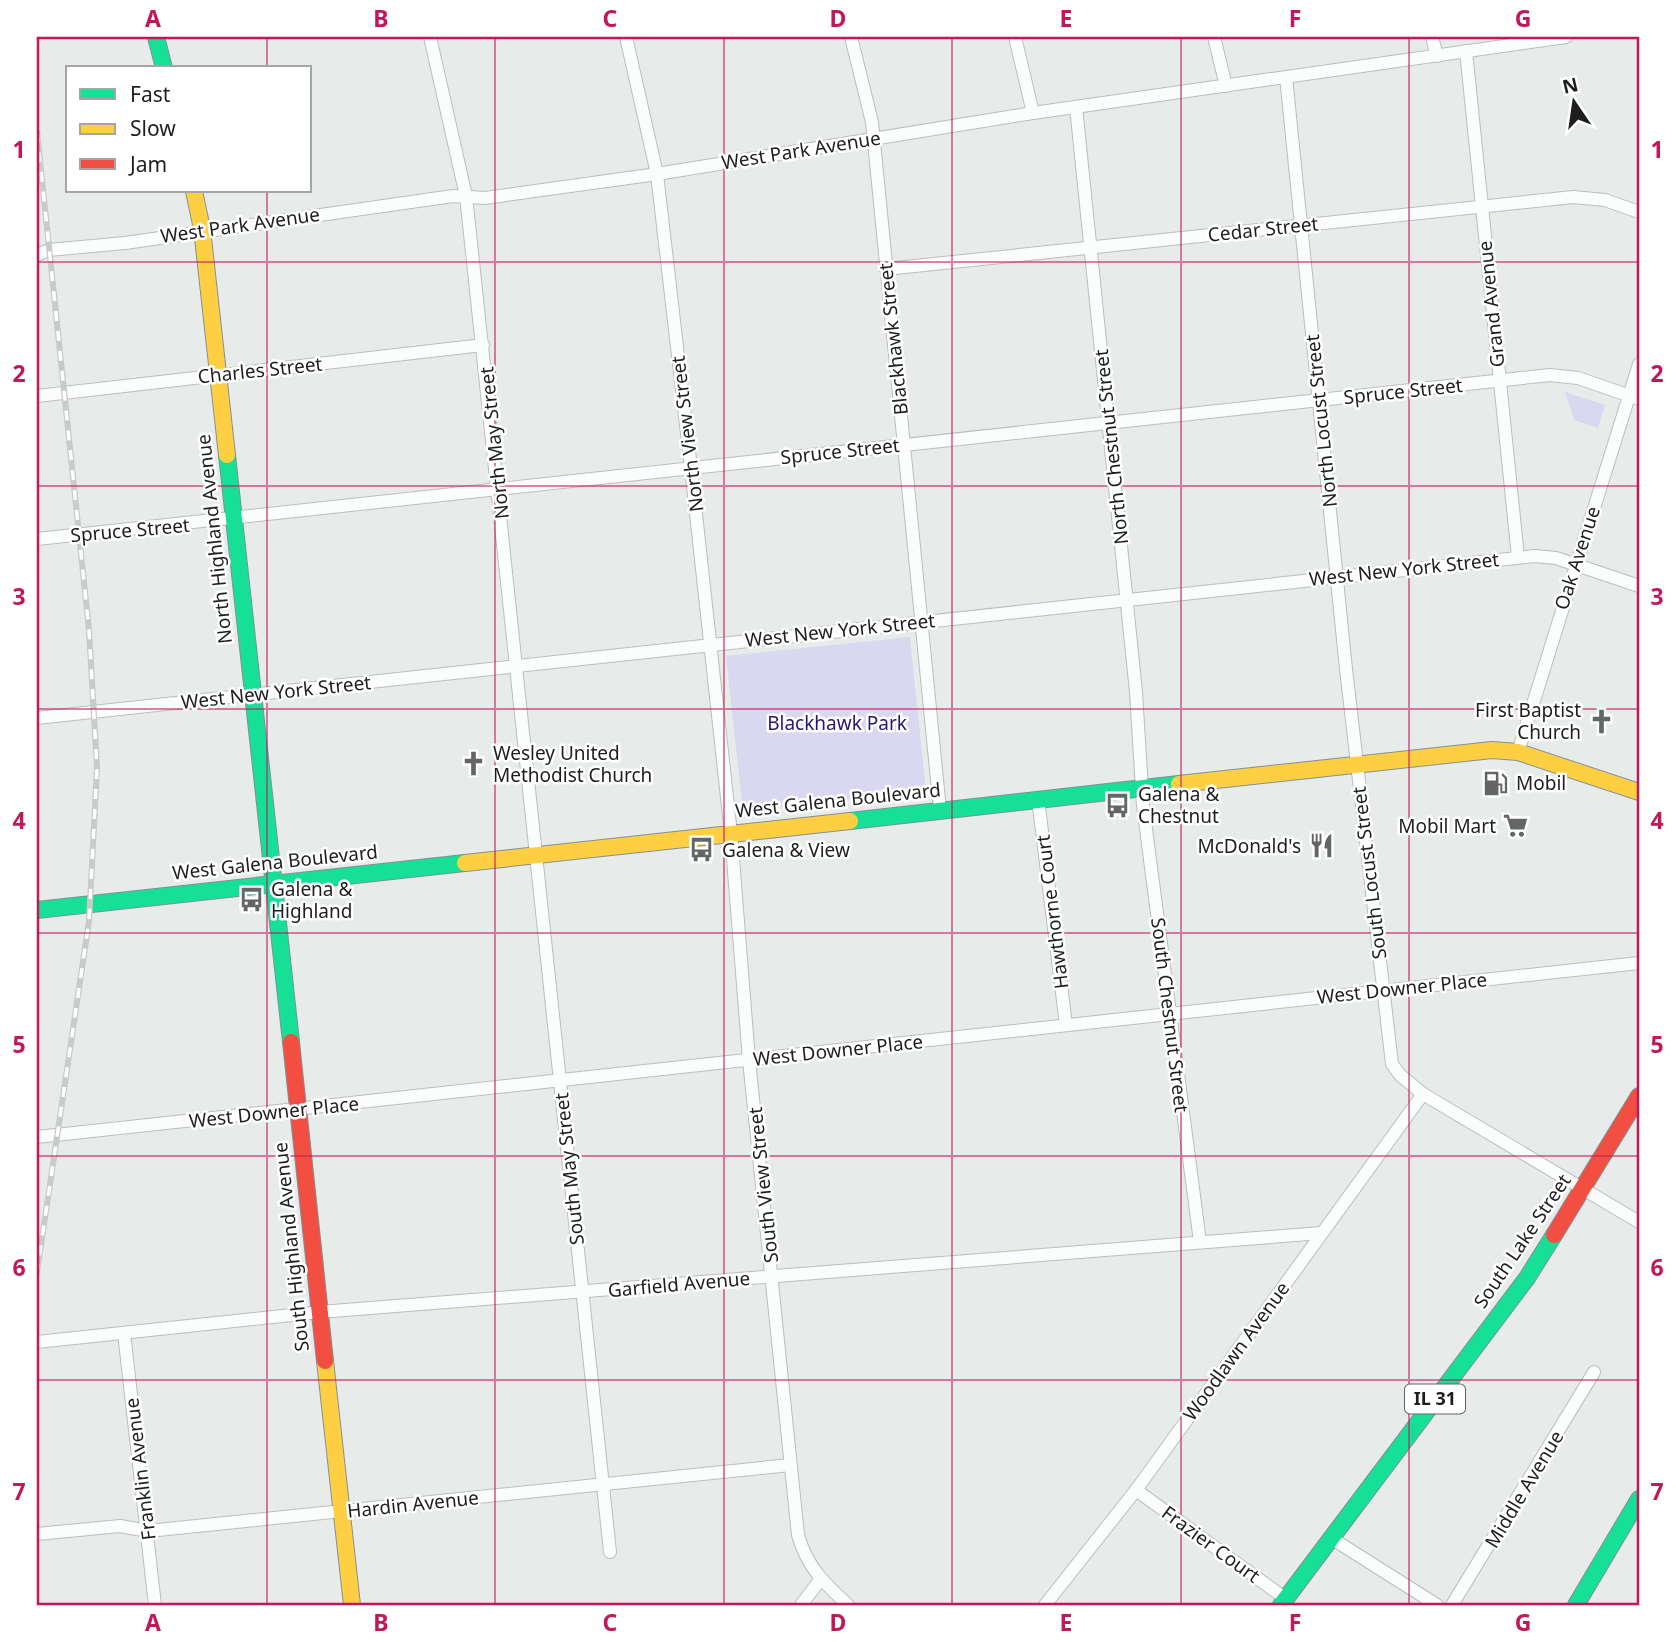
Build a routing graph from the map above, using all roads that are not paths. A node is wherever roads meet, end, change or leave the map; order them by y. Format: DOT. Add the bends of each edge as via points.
graph roads {
  1 [pos="156,37"];
  2 [pos="430,37"];
  3 [pos="626,37"];
  4 [pos="851,37"];
  5 [pos="1015,37"];
  6 [pos="1214,37"];
  7 [pos="1432,37"];
  8 [pos="1566,37"];
  9 [pos="1466,51"];
  10 [pos="1437,55"];
  11 [pos="163,66"];
  12 [pos="1286,77"];
  13 [pos="1227,86"];
  14 [pos="1076,107"];
  15 [pos="1033,113"];
  16 [pos="873,139"];
  17 [pos="657,174"];
  18 [pos="194,192"];
  19 [pos="466,196"];
  20 [pos="1481,206"];
  21 [pos="1639,212"];
  22 [pos="1301,225"];
  23 [pos="202,229"];
  24 [pos="1091,248"];
  25 [pos="37,255"];
  26 [pos="886,270"];
  27 [pos="483,345"];
  28 [pos="1639,365"];
  29 [pos="218,375"];
  30 [pos="1499,380"];
  31 [pos="37,396"];
  32 [pos="1634,397"];
  33 [pos="1320,400"];
  34 [pos="1109,421"];
  35 [pos="903,444"];
  36 [pos="691,468"];
  37 [pos="499,491"];
  38 [pos="234,520"];
  39 [pos="37,539"];
  40 [pos="1518,557"];
  41 [pos="1575,565"];
  42 [pos="1337,576"];
  43 [pos="1639,586"];
  44 [pos="1126,598"];
  45 [pos="923,621"];
  46 [pos="710,644"];
  47 [pos="517,666"];
  48 [pos="252,695"];
  49 [pos="37,718"];
  50 [pos="1518,752"];
  51 [pos="1357,764"];
  52 [pos="1144,787"];
  53 [pos="1639,792"];
  54 [pos="1038,799"];
  55 [pos="940,810"];
  56 [pos="731,834"];
  57 [pos="538,853"];
  58 [pos="272,884"];
  59 [pos="37,909"];
  60 [pos="1639,963"];
  61 [pos="1383,990"];
  62 [pos="1169,1014"];
  63 [pos="1066,1025"];
  64 [pos="750,1060"];
  65 [pos="559,1081"];
  66 [pos="1423,1094"];
  67 [pos="1639,1096"];
  68 [pos="297,1110"];
  69 [pos="37,1137"];
  70 [pos="1582,1188"];
  71 [pos="1639,1222"];
  72 [pos="1321,1233"];
  73 [pos="1200,1242"];
  74 [pos="772,1275"];
  75 [pos="582,1292"];
  76 [pos="320,1312"];
  77 [pos="124,1334"];
  78 [pos="37,1342"];
  79 [pos="1594,1372"];
  80 [pos="790,1465"];
  81 [pos="602,1484"];
  82 [pos="1136,1490"];
  83 [pos="1639,1499"];
  84 [pos="342,1511"];
  85 [pos="148,1531"];
  86 [pos="37,1534"];
  87 [pos="1331,1538"];
  88 [pos="610,1552"];
  89 [pos="820,1580"];
  90 [pos="1283,1602"];
  91 [pos="155,1605"];
  92 [pos="352,1605"];
  93 [pos="801,1605"];
  94 [pos="848,1605"];
  95 [pos="1045,1605"];
  96 [pos="1437,1605"];
  97 [pos="1452,1605"];
  98 [pos="1576,1605"];
  1 -- 11 [label="main road"];
  2 -- 19 [label="street, North May Street"];
  3 -- 17 [label="street, North View Street"];
  4 -- 16 [label="street, Blackhawk Street"];
  5 -- 15 [label="street"];
  6 -- 13 [label="street"];
  7 -- 10 [label="street"];
  8 -- 9 [label="street, West Park Avenue"];
  9 -- 10 [label="street, West Park Avenue"];
  9 -- 20 [label="street, Grand Avenue"];
  10 -- 12 [label="street, West Park Avenue"];
  12 -- 13 [label="street, West Park Avenue"];
  12 -- 22 [label="street, North Locust Street"];
  13 -- 14 [label="street, West Park Avenue"];
  14 -- 15 [label="street, West Park Avenue"];
  14 -- 24 [label="street, North Chestnut Street"];
  15 -- 16 [label="street, West Park Avenue"];
  16 -- 17 [label="street, West Park Avenue"];
  16 -- 26 [label="street, Blackhawk Street"];
  17 -- 19 [label="street, West Park Avenue" via="485,198"];
  17 -- 36 [label="street, North View Street"];
  18 -- 23 [label="main road, North Highland Avenue"];
  19 -- 23 [label="street, West Park Avenue"];
  19 -- 27 [label="street, North May Street"];
  20 -- 21 [label="street, Cedar Street" via="1589,197"];
  20 -- 22 [label="street, Cedar Street"];
  20 -- 30 [label="street, Grand Avenue"];
  22 -- 24 [label="street, Cedar Street"];
  22 -- 33 [label="street, North Locust Street"];
  23 -- 25 [label="street, West Park Avenue"];
  23 -- 29 [label="main road, North Highland Avenue"];
  24 -- 26 [label="street, Cedar Street"];
  24 -- 34 [label="street, North Chestnut Street"];
  26 -- 35 [label="street, Blackhawk Street"];
  27 -- 29 [label="street, Charles Street"];
  27 -- 37 [label="street, North May Street"];
  28 -- 32 [label="street, Oak Avenue"];
  29 -- 31 [label="street, Charles Street"];
  29 -- 38 [label="main road, North Highland Avenue"];
  30 -- 32 [label="street, Spruce Street" via="1565,375"];
  30 -- 33 [label="street, Spruce Street"];
  30 -- 40 [label="street, Grand Avenue"];
  32 -- 41 [label="street, Oak Avenue"];
  33 -- 34 [label="street, Spruce Street"];
  33 -- 42 [label="street, North Locust Street"];
  34 -- 35 [label="street, Spruce Street"];
  34 -- 44 [label="street, North Chestnut Street"];
  35 -- 36 [label="street, Spruce Street"];
  35 -- 45 [label="street, Blackhawk Street"];
  36 -- 37 [label="street, Spruce Street"];
  36 -- 46 [label="street, North View Street"];
  37 -- 38 [label="street, Spruce Street"];
  37 -- 47 [label="street, North May Street"];
  38 -- 39 [label="street, Spruce Street"];
  38 -- 48 [label="main road, North Highland Avenue"];
  40 -- 41 [label="street, West New York Street" via="1546,556"];
  40 -- 42 [label="street, West New York Street"];
  41 -- 43 [label="street, West New York Street"];
  41 -- 50 [label="street, Oak Avenue"];
  42 -- 44 [label="street, West New York Street"];
  42 -- 51 [label="street, North Locust Street"];
  44 -- 45 [label="street, West New York Street"];
  44 -- 52 [label="street, North Chestnut Street"];
  45 -- 46 [label="street, West New York Street"];
  45 -- 55 [label="street, Blackhawk Street"];
  46 -- 47 [label="street, West New York Street"];
  46 -- 56 [label="street, North View Street"];
  47 -- 48 [label="street, West New York Street"];
  47 -- 57 [label="street, North May Street"];
  48 -- 49 [label="street, West New York Street"];
  48 -- 58 [label="main road, North Highland Avenue"];
  50 -- 51 [label="main road, West Galena Boulevard" via="1492,750"];
  50 -- 53 [label="main road, West Galena Boulevard"];
  51 -- 52 [label="main road, West Galena Boulevard"];
  51 -- 61 [label="street, South Locust Street"];
  52 -- 54 [label="main road, West Galena Boulevard"];
  52 -- 62 [label="street, South Chestnut Street"];
  54 -- 55 [label="main road, West Galena Boulevard"];
  54 -- 63 [label="street, Hawthorne Court"];
  55 -- 56 [label="main road, West Galena Boulevard"];
  56 -- 57 [label="main road, West Galena Boulevard"];
  56 -- 64 [label="street, South View Street"];
  57 -- 58 [label="main road, West Galena Boulevard"];
  57 -- 65 [label="street, South May Street"];
  58 -- 59 [label="main road, West Galena Boulevard"];
  58 -- 68 [label="main road, South Highland Avenue"];
  60 -- 61 [label="street, West Downer Place"];
  61 -- 62 [label="street, West Downer Place"];
  61 -- 66 [label="street, South Locust Street" via="1392,1064"];
  62 -- 63 [label="street, West Downer Place"];
  62 -- 73 [label="street, South Chestnut Street"];
  63 -- 64 [label="street, West Downer Place"];
  64 -- 65 [label="street, West Downer Place"];
  64 -- 74 [label="street, South View Street"];
  65 -- 68 [label="street, West Downer Place"];
  65 -- 75 [label="street, South May Street"];
  66 -- 70 [label="street, South Locust Street"];
  66 -- 72 [label="street, Woodlawn Avenue"];
  67 -- 70 [label="main road, South Lake Street / IL 31"];
  68 -- 69 [label="street, West Downer Place"];
  68 -- 76 [label="main road, South Highland Avenue"];
  70 -- 71 [label="street, South Locust Street"];
  70 -- 87 [label="main road, South Lake Street / IL 31" via="1527,1278"];
  72 -- 73 [label="street, Garfield Avenue"];
  72 -- 82 [label="street, Woodlawn Avenue"];
  73 -- 74 [label="street, Garfield Avenue"];
  74 -- 75 [label="street, Garfield Avenue"];
  74 -- 80 [label="street, South View Street"];
  75 -- 76 [label="street, Garfield Avenue"];
  75 -- 81 [label="street, South May Street"];
  76 -- 77 [label="street, Garfield Avenue"];
  76 -- 84 [label="main road, South Highland Avenue"];
  77 -- 78 [label="street, Garfield Avenue"];
  77 -- 85 [label="street, Franklin Avenue"];
  79 -- 97 [label="street, Middle Avenue"];
  80 -- 81 [label="street, Hardin Avenue"];
  80 -- 89 [label="street, South View Street" via="798,1535 805,1559"];
  81 -- 84 [label="street, Hardin Avenue"];
  81 -- 88 [label="street, South May Street"];
  82 -- 90 [label="street, Frazier Court"];
  82 -- 95 [label="street, Woodlawn Avenue"];
  83 -- 98 [label="main road"];
  84 -- 85 [label="street, Hardin Avenue"];
  84 -- 92 [label="main road, South Highland Avenue"];
  85 -- 86 [label="street, Hardin Avenue" via="120,1526"];
  85 -- 91 [label="street, Franklin Avenue"];
  87 -- 90 [label="main road, South Lake Street / IL 31"];
  87 -- 96 [label="street"];
  89 -- 93 [label="street"];
  89 -- 94 [label="street, South View Street"];
}
